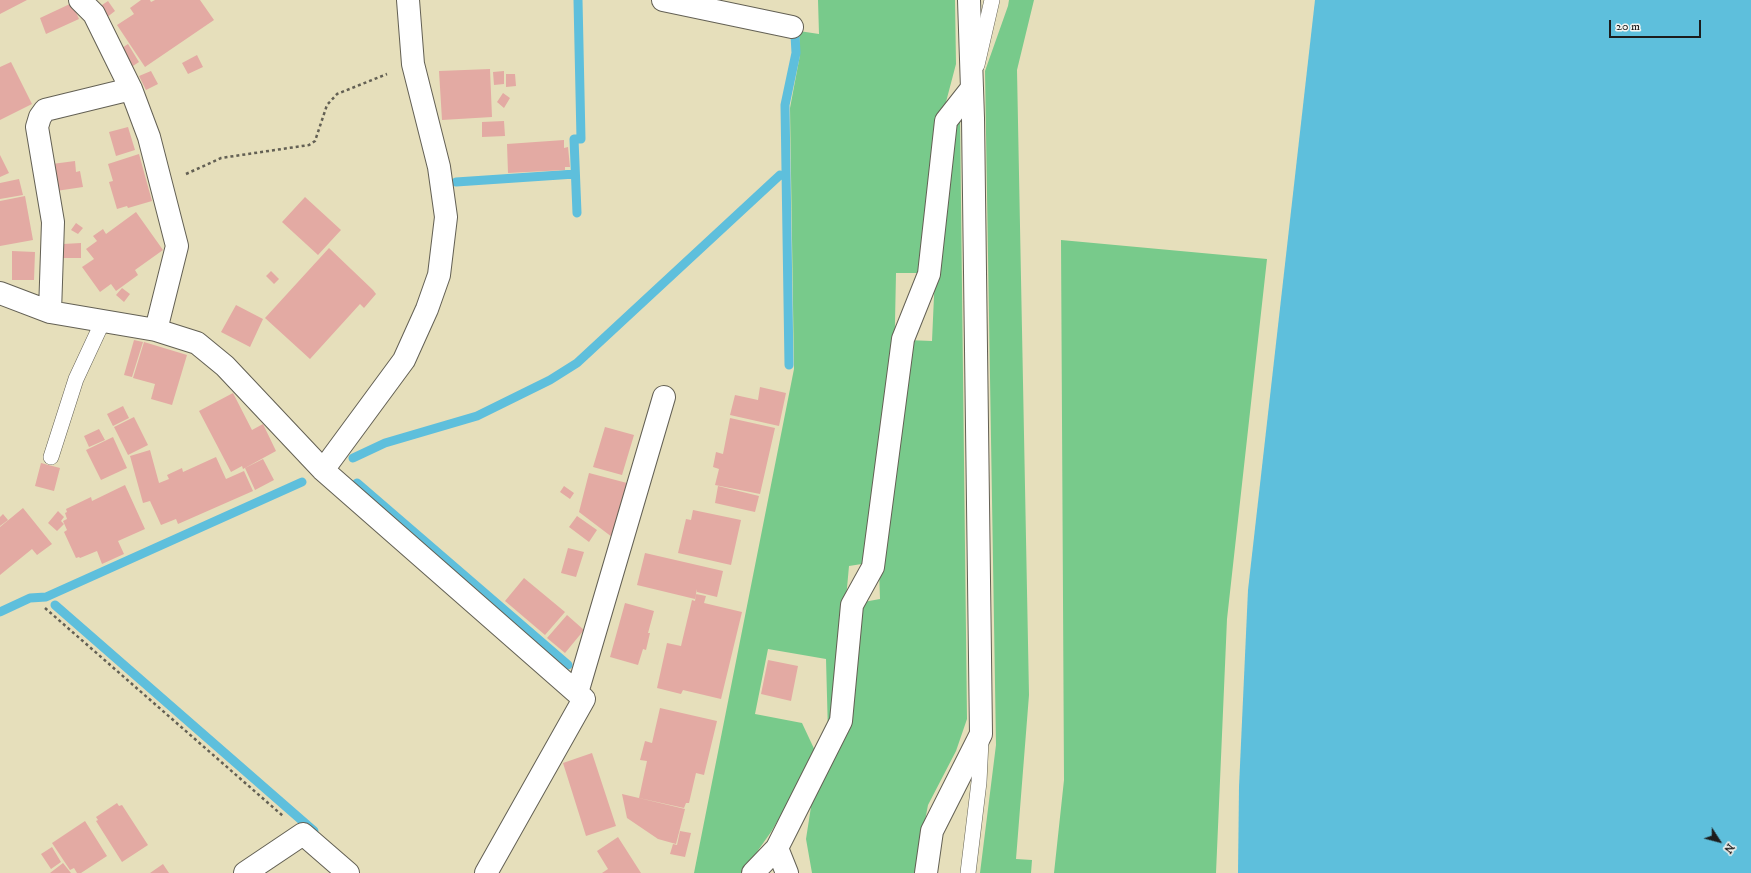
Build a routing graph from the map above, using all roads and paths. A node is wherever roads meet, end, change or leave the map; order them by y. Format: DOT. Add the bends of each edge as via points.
graph roads {
  1 [pos="80,0"];
  2 [pos="408,0"];
  3 [pos="663,0"];
  4 [pos="969,0"];
  5 [pos="992,0"];
  6 [pos="792,27"];
  7 [pos="413,64"];
  8 [pos="972,88"];
  9 [pos="131,89"];
  10 [pos="161,184"];
  11 [pos="0,293"];
  12 [pos="50,312"];
  13 [pos="104,321"];
  14 [pos="156,330"];
  15 [pos="664,397"];
  16 [pos="51,457"];
  17 [pos="323,470"];
  18 [pos="45,608"];
  19 [pos="577,693"];
  20 [pos="981,734"];
  21 [pos="304,834"];
  22 [pos="777,848"];
  23 [pos="245,873"];
  24 [pos="348,873"];
  25 [pos="486,873"];
  26 [pos="753,873"];
  27 [pos="787,873"];
  28 [pos="926,873"];
  29 [pos="968,873"];
  1 -- 9 [label="street" via="94,14"];
  2 -- 7 [label="street"];
  3 -- 6 [label="street"];
  4 -- 8 [label="street"];
  5 -- 8 [label="lane"];
  7 -- 10 [label="path" via="337,94 327,105 315,141 309,145 221,158"];
  7 -- 17 [label="street" via="439,167 446,217 439,275 404,360"];
  8 -- 20 [label="street"];
  8 -- 22 [label="street" via="946,121 929,274 903,339 873,567 852,605 841,721"];
  9 -- 10 [label="street" via="149,137"];
  9 -- 12 [label="street" via="45,110 40,117 37,127 53,222"];
  10 -- 14 [label="street" via="177,246"];
  11 -- 12 [label="street"];
  12 -- 13 [label="street"];
  13 -- 14 [label="street"];
  13 -- 16 [label="lane" via="76,379"];
  14 -- 17 [label="street" via="197,343 225,366"];
  15 -- 19 [label="street"];
  17 -- 19 [label="street"];
  18 -- 21 [label="path"];
  19 -- 25 [label="street" via="584,699"];
  20 -- 28 [label="street" via="932,831"];
  20 -- 29 [label="lane" via="979,782"];
  21 -- 23 [label="street"];
  21 -- 24 [label="street"];
  22 -- 26 [label="street"];
  22 -- 27 [label="street"];
}
